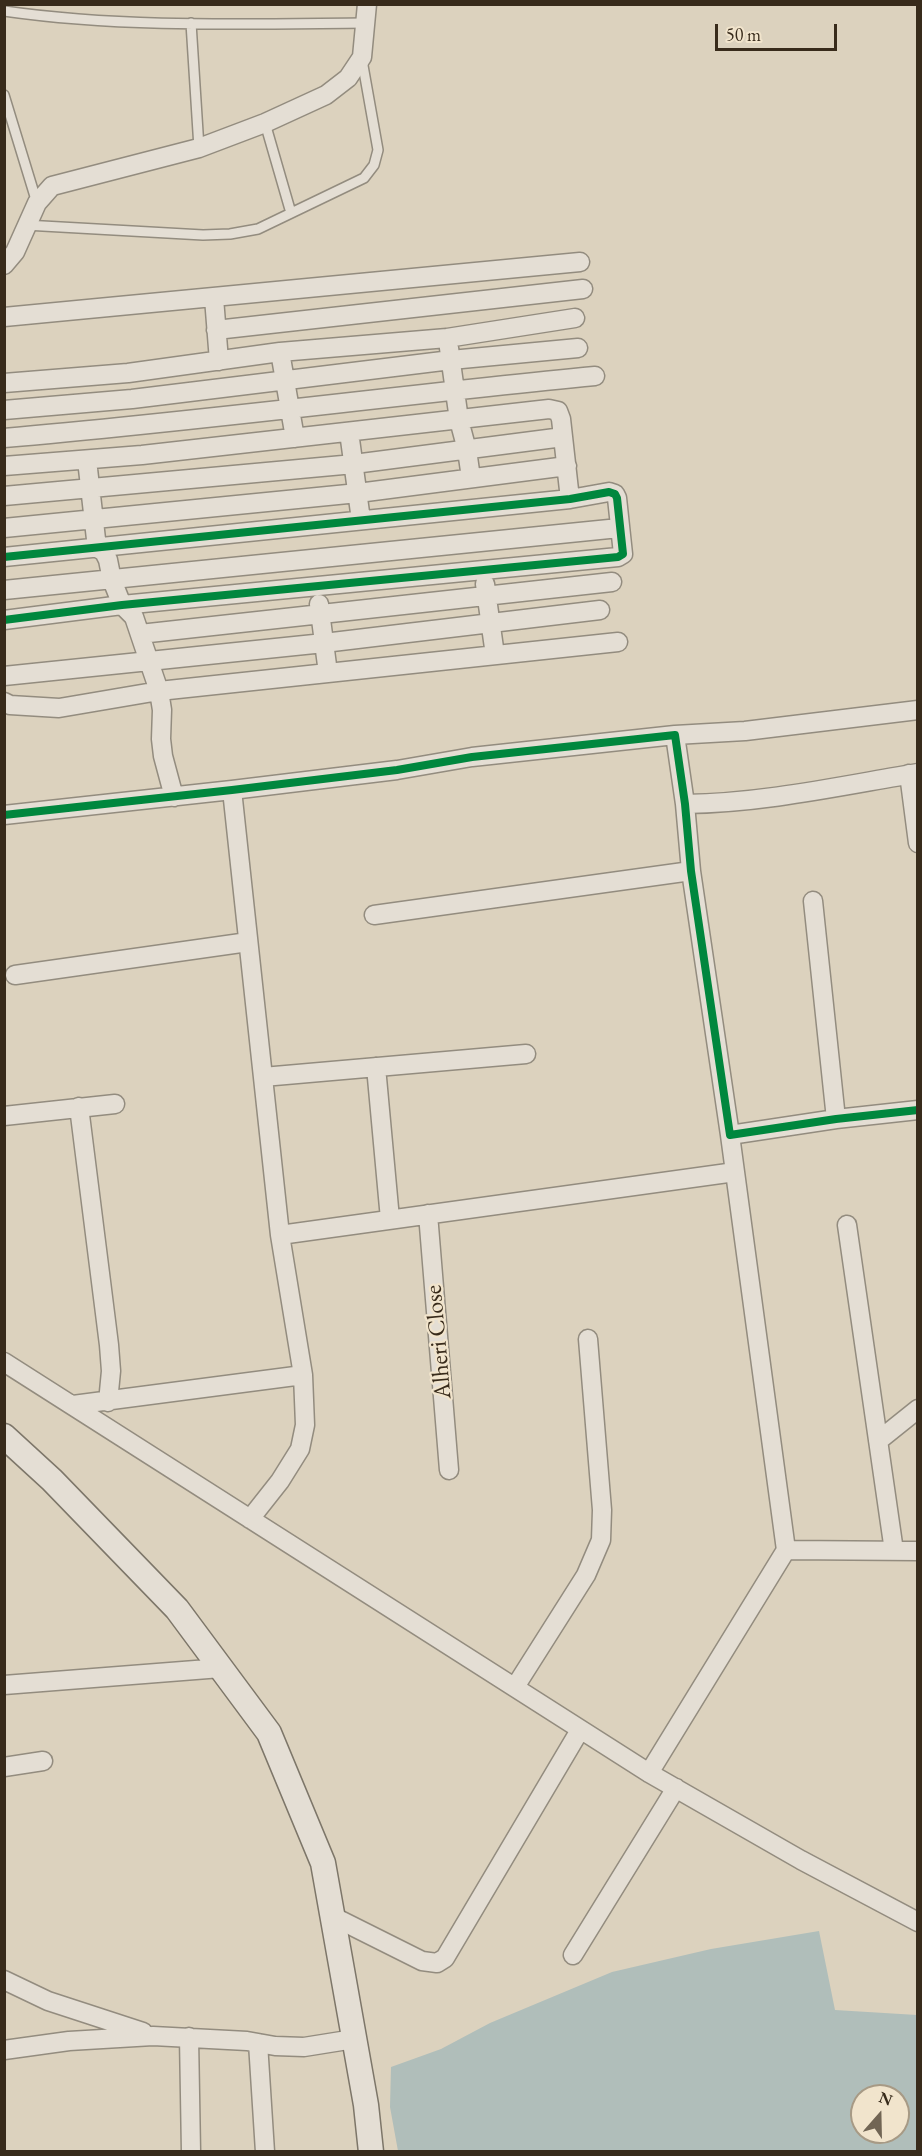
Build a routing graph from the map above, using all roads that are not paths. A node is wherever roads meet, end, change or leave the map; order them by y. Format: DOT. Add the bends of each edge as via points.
graph roads {
  1 [pos="367,4"];
  2 [pos="4,11"];
  3 [pos="191,23"];
  4 [pos="365,23"];
  5 [pos="362,57"];
  6 [pos="4,95"];
  7 [pos="266,123"];
  8 [pos="199,148"];
  9 [pos="37,203"];
  10 [pos="291,213"];
  11 [pos="25,225"];
  12 [pos="580,262"];
  13 [pos="4,265"];
  14 [pos="583,289"];
  15 [pos="214,298"];
  16 [pos="4,317"];
  17 [pos="574,318"];
  18 [pos="216,330"];
  19 [pos="447,338"];
  20 [pos="579,348"];
  21 [pos="280,352"];
  22 [pos="450,360"];
  23 [pos="219,361"];
  24 [pos="128,374"];
  25 [pos="595,376"];
  26 [pos="285,381"];
  27 [pos="4,383"];
  28 [pos="455,389"];
  29 [pos="132,399"];
  30 [pos="289,409"];
  31 [pos="4,410"];
  32 [pos="459,420"];
  33 [pos="137,426"];
  34 [pos="350,432"];
  35 [pos="563,437"];
  36 [pos="4,438"];
  37 [pos="294,438"];
  38 [pos="467,450"];
  39 [pos="142,455"];
  40 [pos="87,460"];
  41 [pos="354,464"];
  42 [pos="4,466"];
  43 [pos="567,466"];
  44 [pos="471,478"];
  45 [pos="90,488"];
  46 [pos="358,493"];
  47 [pos="4,496"];
  48 [pos="570,499"];
  49 [pos="94,520"];
  50 [pos="361,520"];
  51 [pos="4,528"];
  52 [pos="619,528"];
  53 [pos="97,548"];
  54 [pos="4,557"];
  55 [pos="484,570"];
  56 [pos="112,580"];
  57 [pos="612,582"];
  58 [pos="316,587"];
  59 [pos="4,590"];
  60 [pos="487,595"];
  61 [pos="122,605"];
  62 [pos="600,610"];
  63 [pos="320,614"];
  64 [pos="4,620"];
  65 [pos="490,622"];
  66 [pos="140,634"];
  67 [pos="618,642"];
  68 [pos="324,643"];
  69 [pos="495,655"];
  70 [pos="148,660"];
  71 [pos="328,673"];
  72 [pos="4,676"];
  73 [pos="159,691"];
  74 [pos="4,702"];
  75 [pos="918,710"];
  76 [pos="675,735"];
  77 [pos="913,774"];
  78 [pos="232,790"];
  79 [pos="174,796"];
  80 [pos="685,804"];
  81 [pos="4,815"];
  82 [pos="918,843"];
  83 [pos="691,871"];
  84 [pos="813,901"];
  85 [pos="374,915"];
  86 [pos="248,942"];
  87 [pos="15,975"];
  88 [pos="526,1054"];
  89 [pos="376,1067"];
  90 [pos="263,1077"];
  91 [pos="115,1104"];
  92 [pos="79,1107"];
  93 [pos="918,1110"];
  94 [pos="4,1116"];
  95 [pos="836,1119"];
  96 [pos="730,1135"];
  97 [pos="735,1172"];
  98 [pos="428,1214"];
  99 [pos="390,1219"];
  100 [pos="847,1225"];
  101 [pos="280,1234"];
  102 [pos="588,1339"];
  103 [pos="4,1362"];
  104 [pos="303,1374"];
  105 [pos="108,1402"];
  106 [pos="73,1405"];
  107 [pos="918,1409"];
  108 [pos="4,1436"];
  109 [pos="878,1441"];
  110 [pos="449,1470"];
  111 [pos="250,1519"];
  112 [pos="786,1550"];
  113 [pos="894,1551"];
  114 [pos="918,1551"];
  115 [pos="221,1668"];
  116 [pos="4,1685"];
  117 [pos="514,1688"];
  118 [pos="580,1730"];
  119 [pos="43,1761"];
  120 [pos="4,1767"];
  121 [pos="649,1773"];
  122 [pos="676,1788"];
  123 [pos="332,1916"];
  124 [pos="918,1922"];
  125 [pos="573,1955"];
  126 [pos="4,1980"];
  127 [pos="153,2036"];
  128 [pos="189,2037"];
  129 [pos="354,2039"];
  130 [pos="258,2043"];
  131 [pos="4,2050"];
  132 [pos="191,2151"];
  133 [pos="265,2151"];
  134 [pos="371,2151"];
  1 -- 4 [label="street"];
  2 -- 3 [label="lane" via="58,18"];
  3 -- 4 [label="lane"];
  3 -- 8 [label="lane"];
  4 -- 5 [label="street"];
  5 -- 7 [label="street" via="348,78 326,95"];
  5 -- 10 [label="lane" via="378,150 374,165 364,178"];
  6 -- 9 [label="lane"];
  7 -- 8 [label="street"];
  7 -- 10 [label="lane"];
  8 -- 9 [label="street" via="52,186"];
  9 -- 11 [label="street"];
  10 -- 11 [label="lane" via="258,229 230,234"];
  11 -- 13 [label="street" via="15,252"];
  12 -- 15 [label="street"];
  14 -- 18 [label="street"];
  15 -- 16 [label="street"];
  15 -- 18 [label="street"];
  17 -- 19 [label="street"];
  18 -- 23 [label="street"];
  19 -- 21 [label="street"];
  19 -- 22 [label="street"];
  20 -- 22 [label="street"];
  21 -- 23 [label="street"];
  21 -- 26 [label="street"];
  22 -- 26 [label="street"];
  22 -- 28 [label="street"];
  23 -- 24 [label="street"];
  24 -- 27 [label="street"];
  24 -- 29 [label="street"];
  25 -- 28 [label="street"];
  26 -- 29 [label="street"];
  26 -- 30 [label="street"];
  28 -- 30 [label="street"];
  28 -- 32 [label="street"];
  29 -- 31 [label="street"];
  29 -- 33 [label="street"];
  30 -- 33 [label="street"];
  30 -- 37 [label="street"];
  32 -- 34 [label="street"];
  32 -- 35 [label="street" via="549,409 558,411"];
  32 -- 38 [label="street"];
  33 -- 36 [label="street"];
  33 -- 39 [label="street"];
  34 -- 37 [label="street"];
  34 -- 41 [label="street"];
  35 -- 38 [label="street"];
  35 -- 43 [label="street"];
  37 -- 39 [label="street"];
  38 -- 41 [label="street"];
  38 -- 44 [label="street"];
  39 -- 40 [label="street"];
  40 -- 42 [label="street"];
  40 -- 45 [label="street"];
  41 -- 45 [label="street"];
  41 -- 46 [label="street"];
  43 -- 44 [label="street"];
  43 -- 48 [label="street"];
  44 -- 46 [label="street"];
  45 -- 47 [label="street"];
  45 -- 49 [label="street"];
  46 -- 49 [label="street"];
  46 -- 50 [label="street"];
  48 -- 50 [label="street"];
  48 -- 52 [label="street" via="615,494"];
  49 -- 51 [label="street"];
  49 -- 53 [label="street"];
  50 -- 53 [label="street"];
  52 -- 55 [label="street" via="623,554 618,558"];
  52 -- 56 [label="street"];
  53 -- 54 [label="street"];
  53 -- 56 [label="street" via="108,560"];
  55 -- 58 [label="street"];
  55 -- 60 [label="street"];
  56 -- 59 [label="street"];
  56 -- 61 [label="street"];
  57 -- 60 [label="street"];
  58 -- 61 [label="street"];
  58 -- 63 [label="street"];
  60 -- 63 [label="street"];
  60 -- 65 [label="street"];
  61 -- 64 [label="street"];
  61 -- 66 [label="street" via="134,617"];
  62 -- 65 [label="street"];
  63 -- 66 [label="street"];
  63 -- 68 [label="street"];
  65 -- 68 [label="street"];
  65 -- 69 [label="street"];
  66 -- 70 [label="street"];
  67 -- 69 [label="street"];
  68 -- 70 [label="street"];
  68 -- 71 [label="street"];
  69 -- 71 [label="street"];
  70 -- 72 [label="street"];
  70 -- 73 [label="street"];
  71 -- 73 [label="street"];
  73 -- 74 [label="street" via="59,708"];
  73 -- 79 [label="street" via="160,739"];
  75 -- 76 [label="street" via="745,731"];
  76 -- 78 [label="street"];
  76 -- 80 [label="street"];
  77 -- 80 [label="street" via="815,792"];
  77 -- 82 [label="street"];
  78 -- 79 [label="street"];
  78 -- 86 [label="street"];
  79 -- 81 [label="street"];
  80 -- 83 [label="street"];
  83 -- 85 [label="street"];
  83 -- 96 [label="street"];
  84 -- 95 [label="street"];
  86 -- 87 [label="street"];
  86 -- 90 [label="street"];
  88 -- 89 [label="street"];
  89 -- 90 [label="street"];
  89 -- 99 [label="street"];
  90 -- 101 [label="street"];
  91 -- 92 [label="street"];
  92 -- 94 [label="street"];
  92 -- 105 [label="street" via="109,1344"];
  93 -- 95 [label="street"];
  95 -- 96 [label="street"];
  96 -- 97 [label="street"];
  97 -- 98 [label="street"];
  97 -- 112 [label="street"];
  98 -- 99 [label="street"];
  98 -- 110 [label="street, Alheri Close"];
  99 -- 101 [label="street"];
  100 -- 109 [label="street"];
  101 -- 104 [label="street"];
  102 -- 117 [label="street" via="601,1540 586,1575"];
  103 -- 106 [label="street"];
  104 -- 105 [label="street"];
  104 -- 111 [label="street" via="305,1425 300,1449"];
  105 -- 106 [label="street"];
  106 -- 111 [label="street"];
  107 -- 109 [label="street"];
  108 -- 115 [label="street" via="177,1609"];
  109 -- 113 [label="street"];
  111 -- 117 [label="street"];
  112 -- 113 [label="street"];
  112 -- 121 [label="street"];
  113 -- 114 [label="street"];
  115 -- 116 [label="street"];
  115 -- 123 [label="street" via="269,1733 323,1863"];
  117 -- 118 [label="street"];
  118 -- 121 [label="street"];
  118 -- 123 [label="street" via="445,1958 437,1963 422,1961"];
  119 -- 120 [label="street"];
  121 -- 122 [label="street"];
  122 -- 124 [label="street"];
  122 -- 125 [label="street"];
  123 -- 129 [label="street"];
  126 -- 127 [label="street" via="48,2001"];
  127 -- 128 [label="street"];
  127 -- 131 [label="street"];
  128 -- 130 [label="street"];
  128 -- 132 [label="street"];
  129 -- 130 [label="street" via="304,2047"];
  129 -- 134 [label="street"];
  130 -- 133 [label="street"];
}
